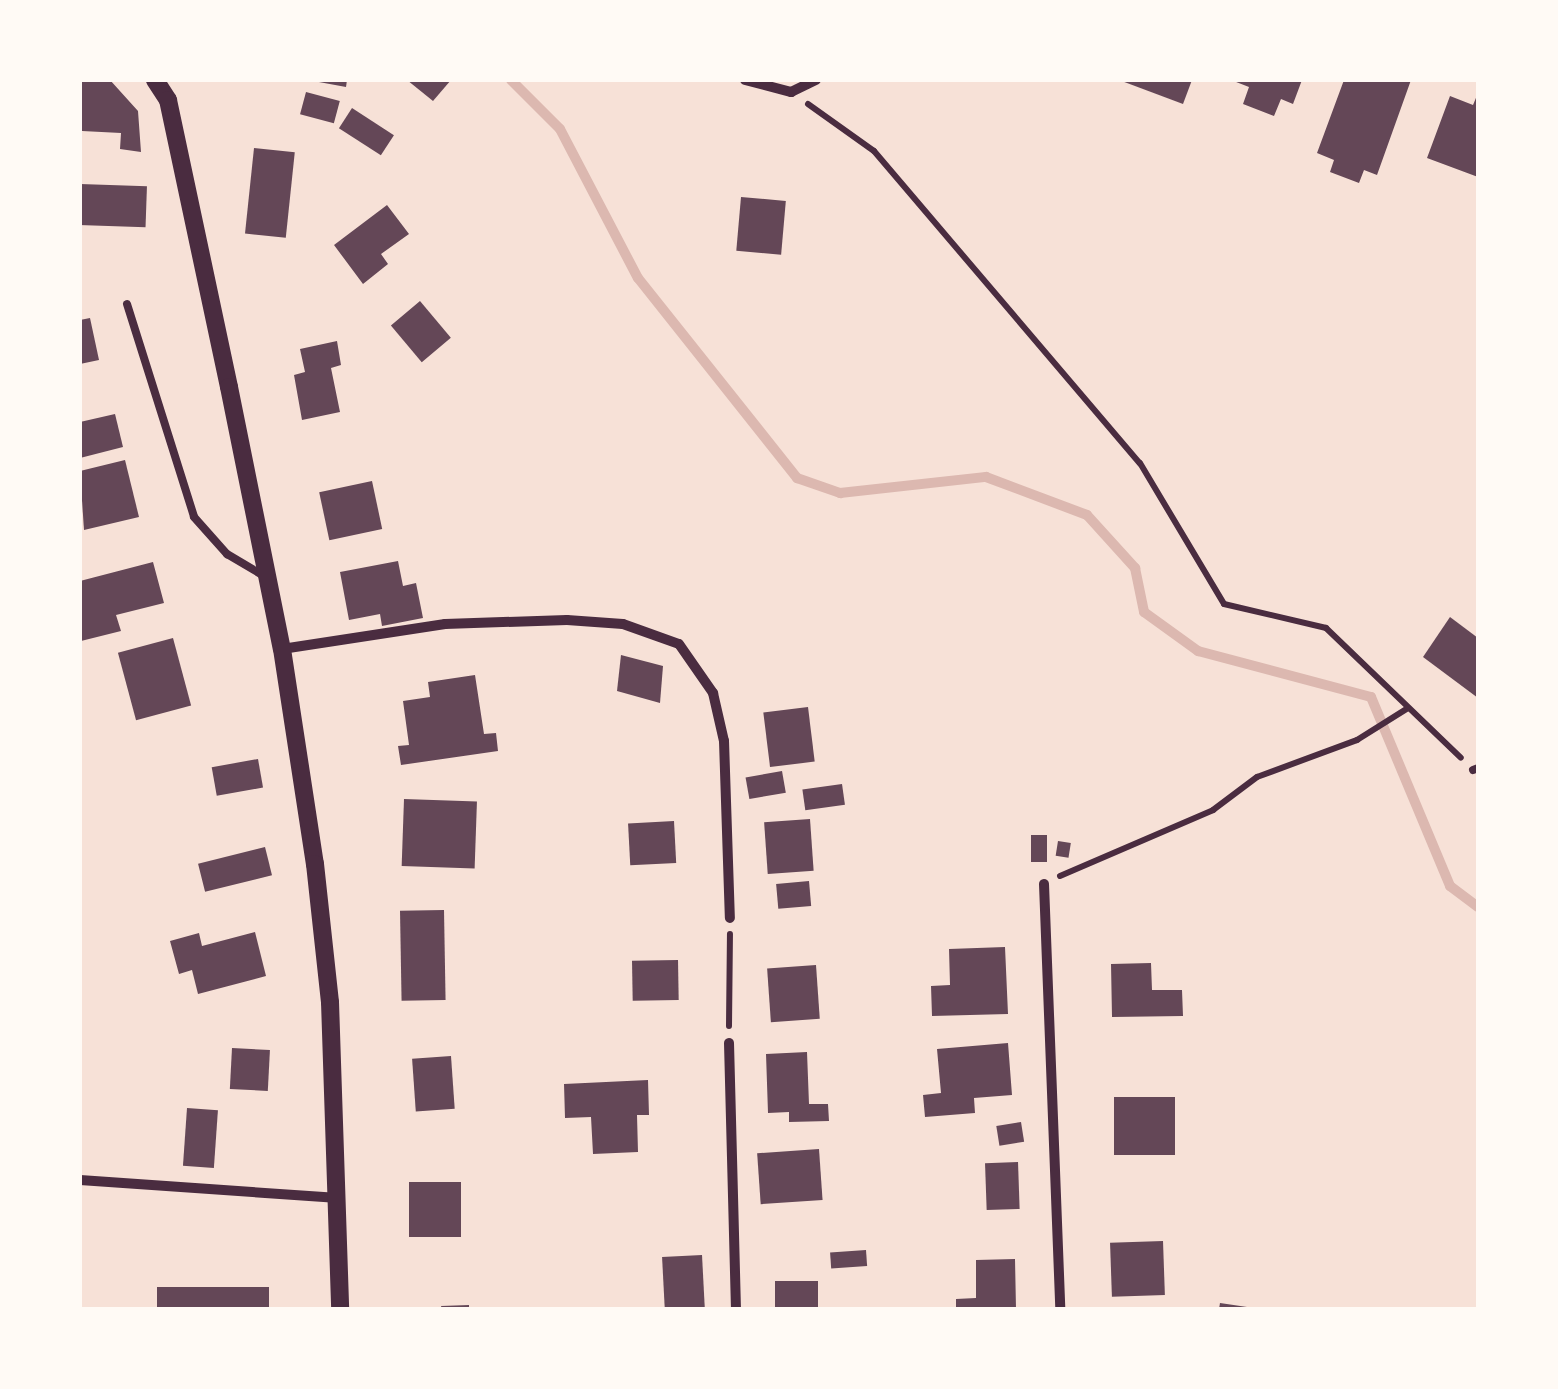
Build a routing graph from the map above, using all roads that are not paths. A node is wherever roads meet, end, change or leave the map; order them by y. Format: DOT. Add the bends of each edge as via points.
graph roads {
  1 [pos="155,80"];
  2 [pos="169,80"];
  3 [pos="745,80"];
  4 [pos="816,80"];
  5 [pos="168,100"];
  6 [pos="127,304"];
  7 [pos="268,578"];
  8 [pos="282,649"];
  9 [pos="1044,884"];
  10 [pos="730,918"];
  11 [pos="729,1043"];
  12 [pos="80,1180"];
  13 [pos="339,1198"];
  14 [pos="340,1309"];
  15 [pos="736,1309"];
  16 [pos="1060,1309"];
  1 -- 5 [label="street"];
  2 -- 5 [label="street"];
  3 -- 4 [label="street" via="791,92"];
  5 -- 7 [label="street"];
  6 -- 7 [label="lane" via="194,516 226,554"];
  7 -- 8 [label="street"];
  8 -- 10 [label="street" via="445,624 567,620 623,624 679,644 713,694 724,741"];
  8 -- 13 [label="street" via="328,983"];
  9 -- 16 [label="street"];
  11 -- 15 [label="street"];
  12 -- 13 [label="street"];
  13 -- 14 [label="street"];
}
